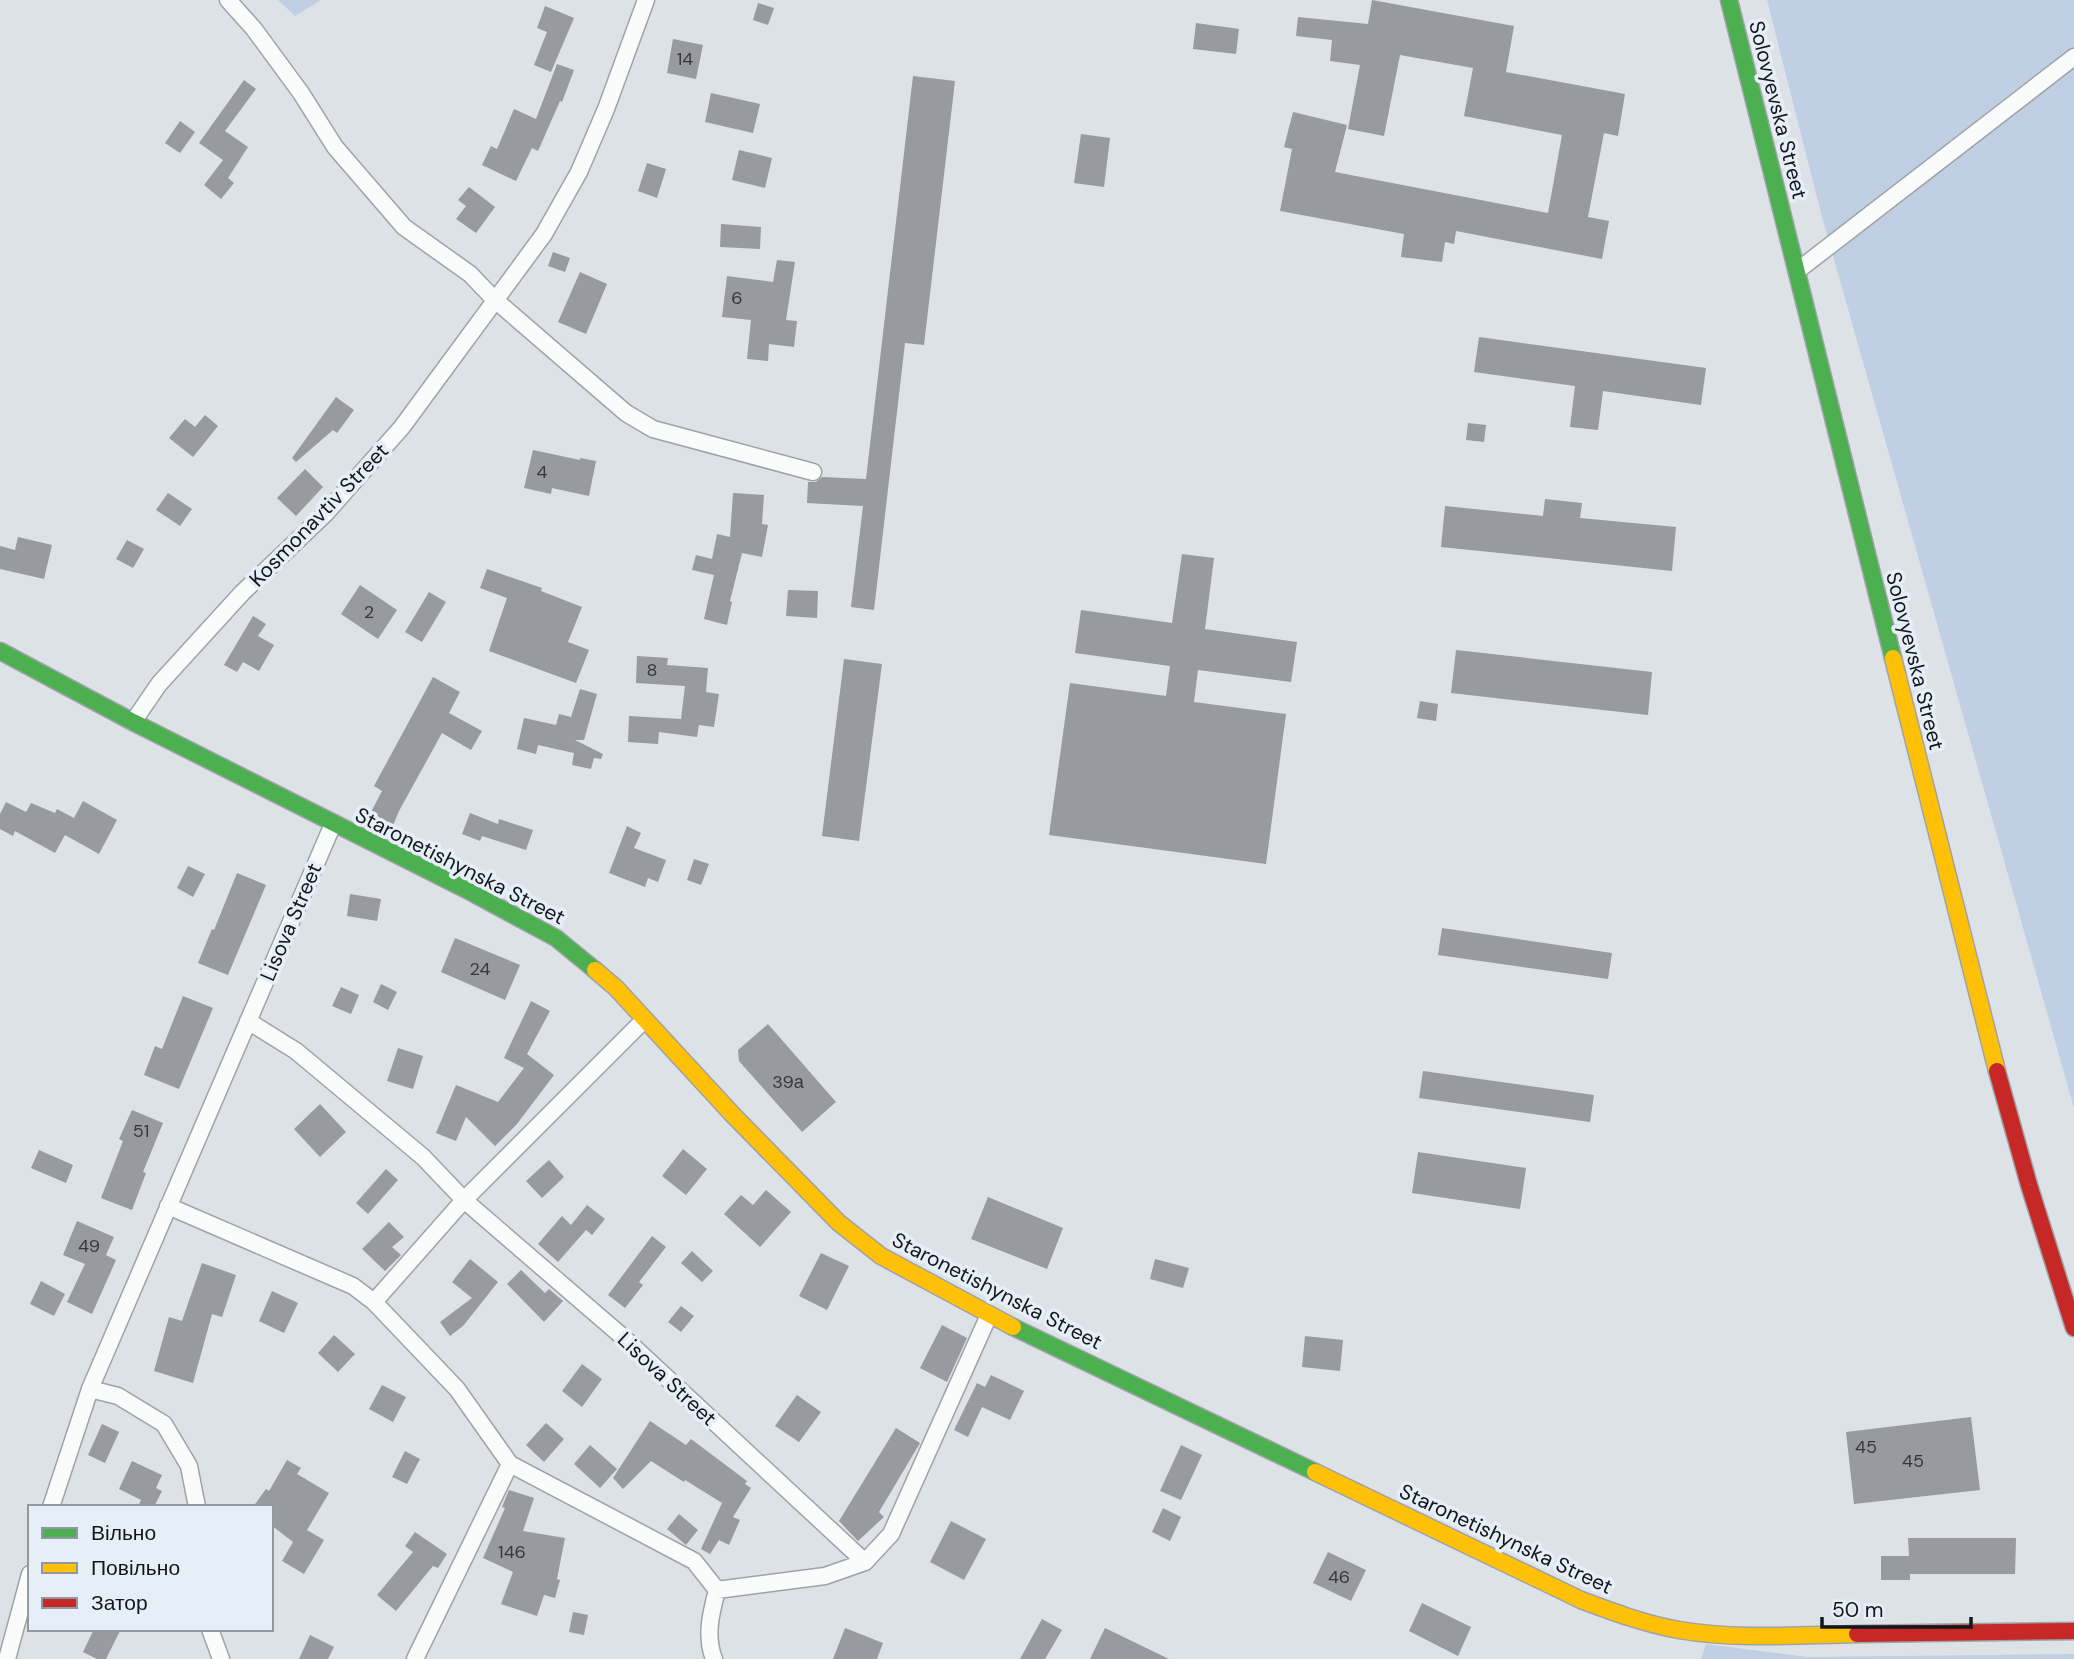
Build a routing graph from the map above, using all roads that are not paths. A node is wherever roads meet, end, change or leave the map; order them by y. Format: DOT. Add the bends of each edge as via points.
graph roads {
  1 [pos="228,0"];
  2 [pos="646,0"];
  3 [pos="1729,0"];
  4 [pos="2074,57"];
  5 [pos="1797,271"];
  6 [pos="494,299"];
  7 [pos="813,472"];
  8 [pos="0,651"];
  9 [pos="133,722"];
  10 [pos="333,824"];
  11 [pos="644,1020"];
  12 [pos="248,1021"];
  13 [pos="464,1200"];
  14 [pos="168,1206"];
  15 [pos="374,1302"];
  16 [pos="989,1315"];
  17 [pos="2074,1328"];
  18 [pos="90,1389"];
  19 [pos="510,1464"];
  20 [pos="52,1505"];
  21 [pos="197,1505"];
  22 [pos="865,1562"];
  23 [pos="28,1581"];
  24 [pos="717,1591"];
  25 [pos="212,1631"];
  26 [pos="2074,1631"];
  27 [pos="7,1659"];
  28 [pos="221,1659"];
  29 [pos="415,1659"];
  30 [pos="714,1659"];
  1 -- 6 [label="street" via="370,189 404,227 470,274"];
  2 -- 6 [label="street, Kosmonavtiv Street" via="579,172 544,234"];
  3 -- 5 [label="main road, Solovyevska Street"];
  4 -- 5 [label="street"];
  5 -- 17 [label="main road, Solovyevska Street" via="1990,1041 2045,1244"];
  6 -- 7 [label="street" via="626,413 653,429"];
  6 -- 9 [label="street, Kosmonavtiv Street" via="395,437 327,513 234,602 159,684"];
  8 -- 9 [label="main road, Staronetishynska Street"];
  9 -- 10 [label="main road, Staronetishynska Street"];
  10 -- 11 [label="main road, Staronetishynska Street" via="556,938 616,988"];
  10 -- 12 [label="street, Lisova Street"];
  11 -- 13 [label="street"];
  11 -- 16 [label="main road, Staronetishynska Street" via="839,1223 881,1256"];
  12 -- 13 [label="street, Lisova Street" via="296,1051 423,1157"];
  12 -- 14 [label="street, Lisova Street"];
  13 -- 15 [label="street"];
  13 -- 22 [label="street, Lisova Street" via="624,1338"];
  14 -- 15 [label="street" via="353,1286"];
  14 -- 18 [label="street, Lisova Street"];
  15 -- 19 [label="street" via="457,1389"];
  16 -- 22 [label="street" via="891,1534"];
  16 -- 26 [label="main road, Staronetishynska Street" via="1581,1600 1627,1617 1680,1630 1741,1636"];
  18 -- 20 [label="street, Lisova Street"];
  18 -- 21 [label="street" via="118,1396 164,1424 189,1466"];
  19 -- 24 [label="street" via="694,1561"];
  19 -- 29 [label="street"];
  22 -- 24 [label="street" via="825,1576"];
  23 -- 27 [label="street"];
  24 -- 30 [label="street" via="709,1618"];
  25 -- 28 [label="street"];
}
